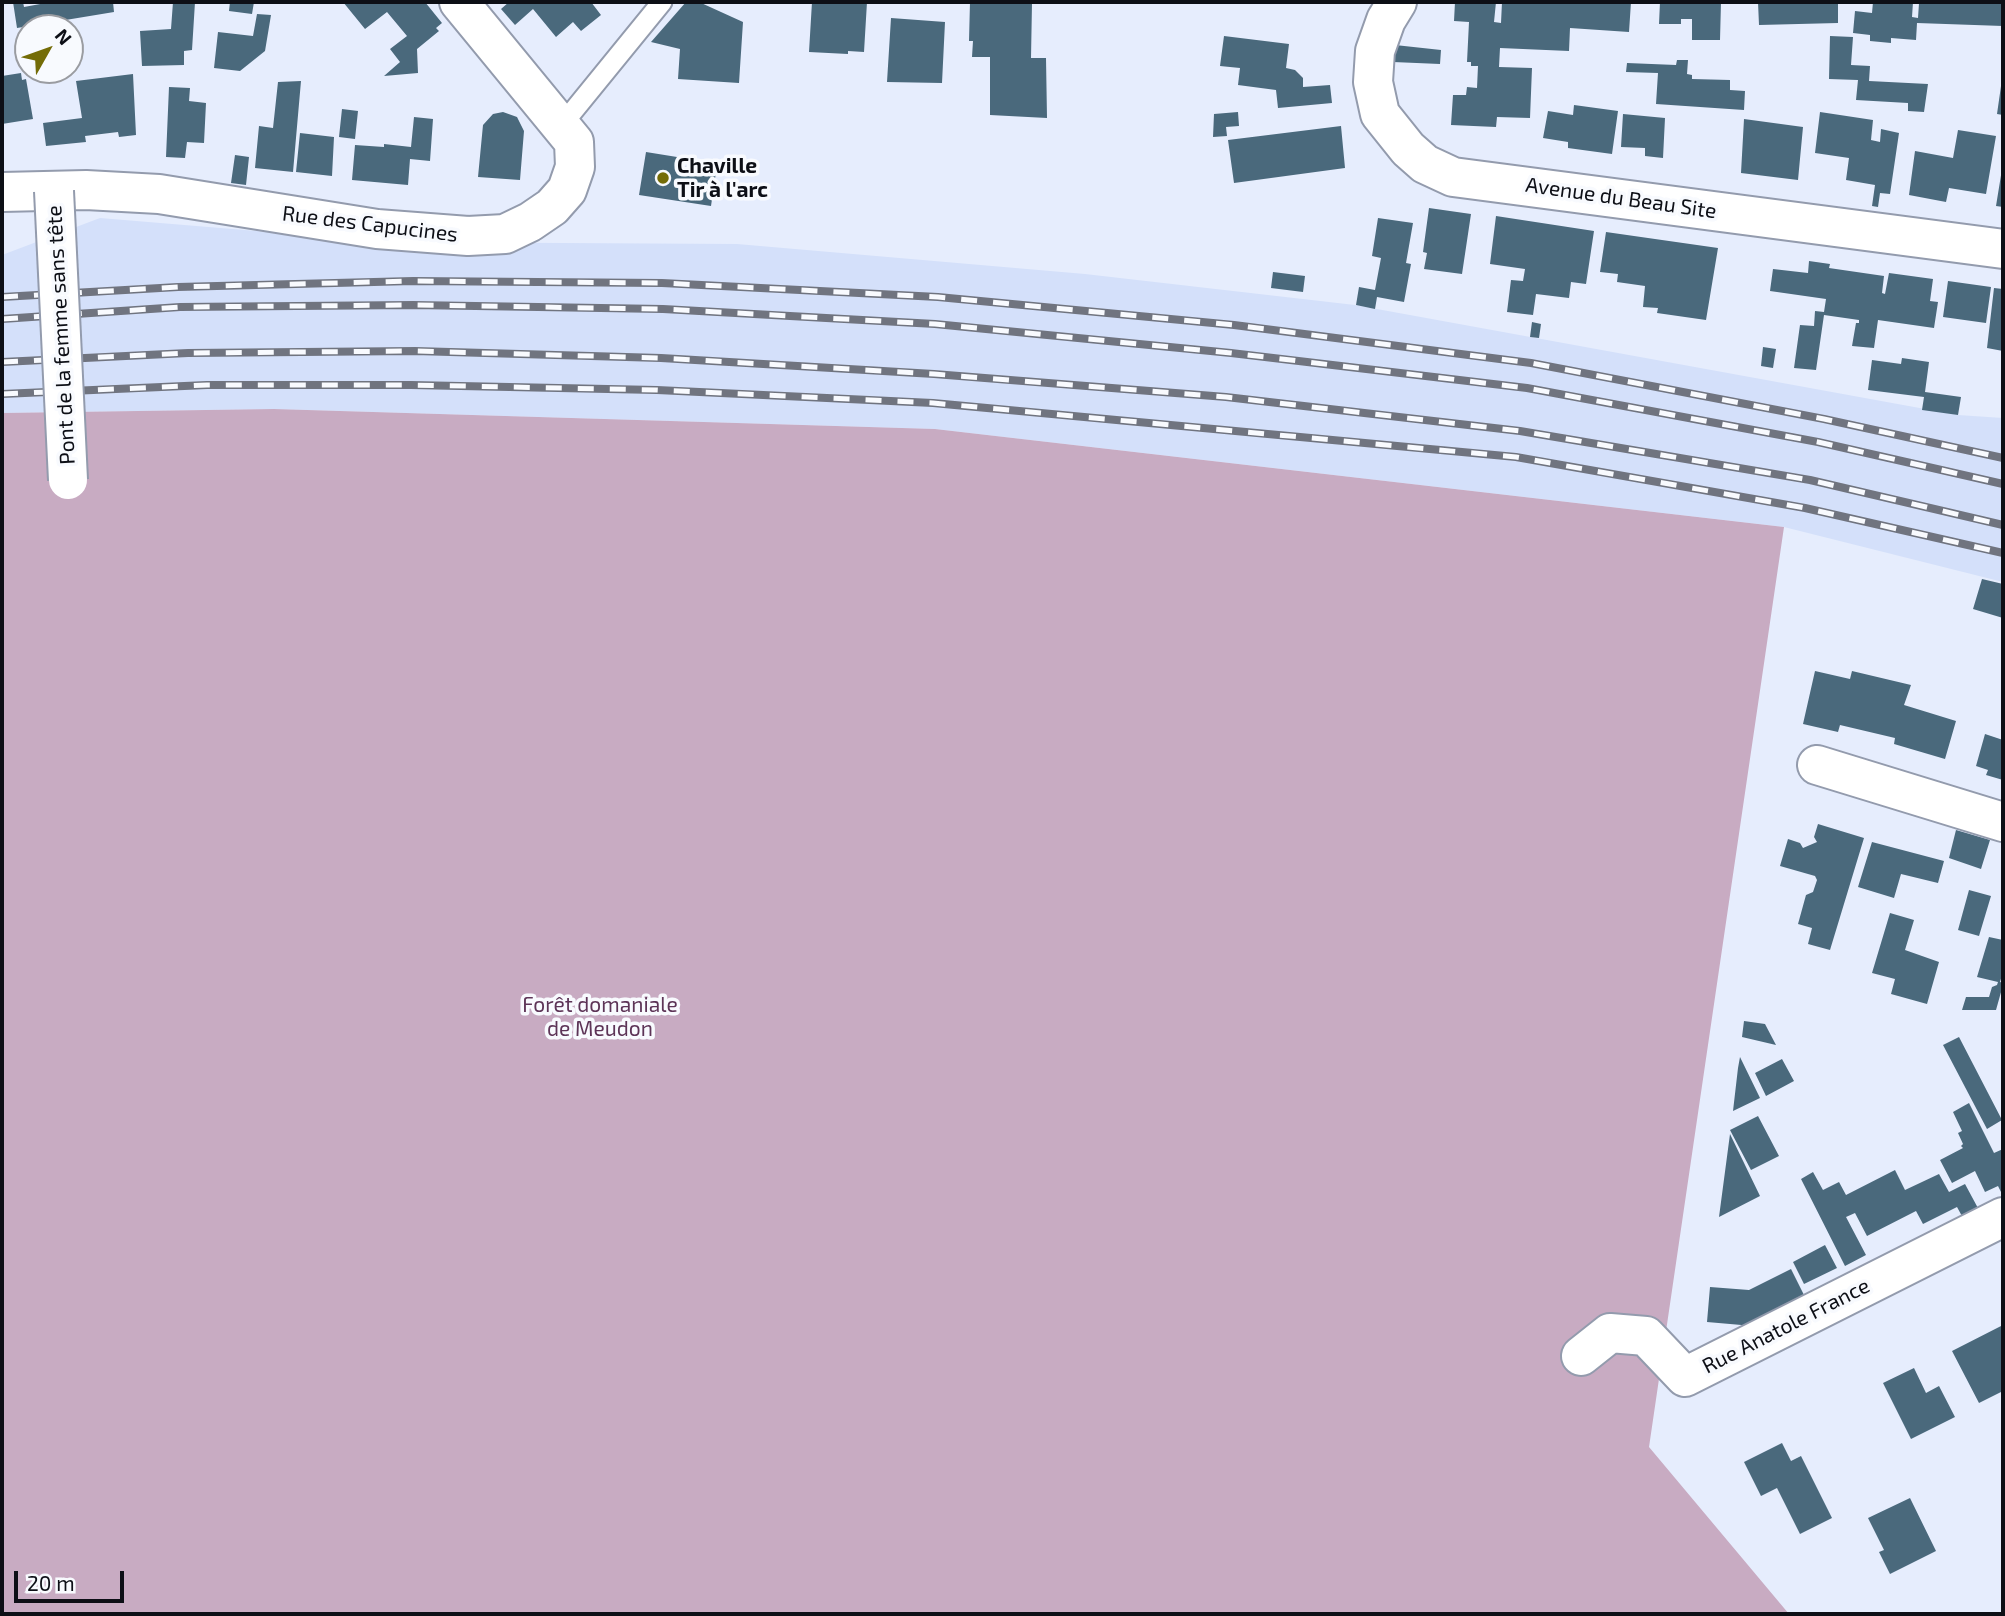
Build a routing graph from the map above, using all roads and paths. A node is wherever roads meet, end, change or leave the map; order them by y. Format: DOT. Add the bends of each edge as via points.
graph roads {
  1 [pos="459,2"];
  2 [pos="662,2"];
  3 [pos="1397,2"];
  4 [pos="561,126"];
  5 [pos="54,191"];
  6 [pos="2,192"];
  7 [pos="2003,249"];
  8 [pos="68,480"];
  9 [pos="1817,765"];
  10 [pos="2003,822"];
  11 [pos="2003,1217"];
  12 [pos="1581,1356"];
  1 -- 4 [label="street, Rue des Capucines"];
  2 -- 4 [label="lane"];
  3 -- 7 [label="street, Avenue du Beau Site" via="1385,20 1375,51 1373,82 1380,114 1425,164 1453,177"];
  4 -- 5 [label="street, Rue des Capucines" via="574,142 575,167 567,190 552,207 505,233 468,236 377,229 159,194"];
  5 -- 6 [label="street, Rue des Capucines"];
  5 -- 8 [label="street, Pont de la femme sans tête, bridge"];
  9 -- 10 [label="street"];
  11 -- 12 [label="street, Rue Anatole France" via="1685,1377 1646,1336 1610,1333"];
}
